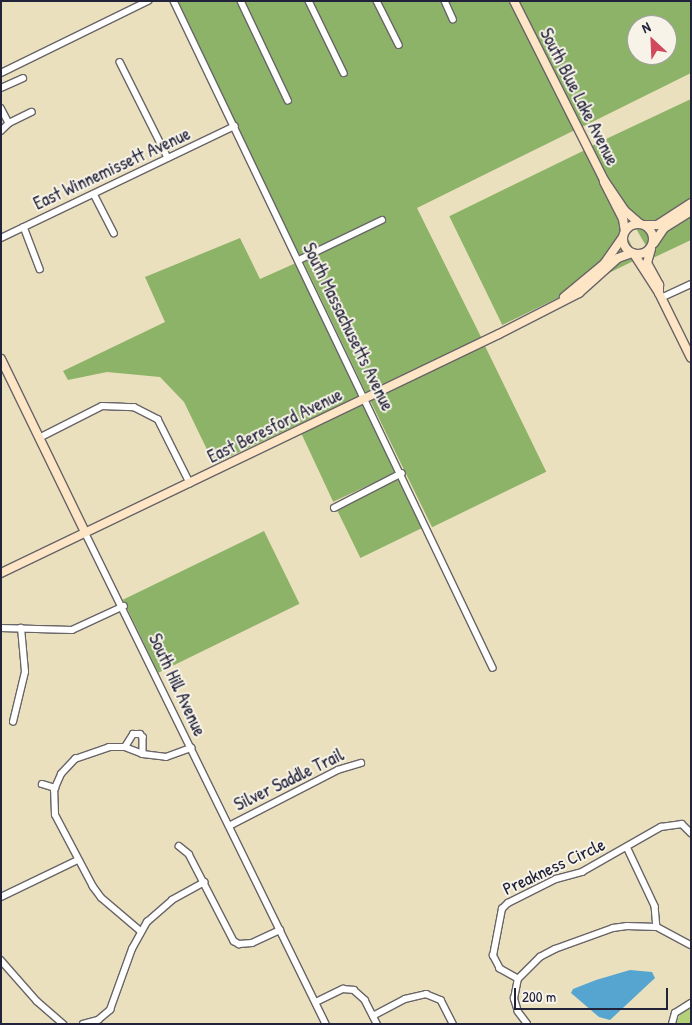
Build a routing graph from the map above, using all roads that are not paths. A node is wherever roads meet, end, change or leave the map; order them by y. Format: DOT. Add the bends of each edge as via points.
graph roads {
  1 [pos="148,1"];
  2 [pos="174,1"];
  3 [pos="241,1"];
  4 [pos="309,1"];
  5 [pos="377,1"];
  6 [pos="445,1"];
  7 [pos="514,1"];
  8 [pos="453,18"];
  9 [pos="399,45"];
  10 [pos="120,62"];
  11 [pos="344,72"];
  12 [pos="1,74"];
  13 [pos="23,78"];
  14 [pos="1,88"];
  15 [pos="288,100"];
  16 [pos="1,108"];
  17 [pos="32,112"];
  18 [pos="9,123"];
  19 [pos="235,126"];
  20 [pos="1,131"];
  21 [pos="168,158"];
  22 [pos="604,180"];
  23 [pos="94,194"];
  24 [pos="691,203"];
  25 [pos="691,211"];
  26 [pos="382,220"];
  27 [pos="642,225"];
  28 [pos="24,227"];
  29 [pos="114,233"];
  30 [pos="624,234"];
  31 [pos="1,238"];
  32 [pos="652,247"];
  33 [pos="633,254"];
  34 [pos="299,260"];
  35 [pos="40,268"];
  36 [pos="691,284"];
  37 [pos="660,296"];
  38 [pos="559,302"];
  39 [pos="691,358"];
  40 [pos="1,359"];
  41 [pos="366,398"];
  42 [pos="41,437"];
  43 [pos="402,473"];
  44 [pos="190,483"];
  45 [pos="334,508"];
  46 [pos="85,532"];
  47 [pos="1,573"];
  48 [pos="124,606"];
  49 [pos="1,628"];
  50 [pos="21,628"];
  51 [pos="493,668"];
  52 [pos="13,722"];
  53 [pos="125,747"];
  54 [pos="191,748"];
  55 [pos="143,754"];
  56 [pos="361,763"];
  57 [pos="42,784"];
  58 [pos="55,788"];
  59 [pos="231,825"];
  60 [pos="691,833"];
  61 [pos="179,846"];
  62 [pos="628,849"];
  63 [pos="78,860"];
  64 [pos="204,882"];
  65 [pos="1,897"];
  66 [pos="657,927"];
  67 [pos="280,930"];
  68 [pos="142,932"];
  69 [pos="690,941"];
  70 [pos="1,960"];
  71 [pos="518,979"];
  72 [pos="318,1001"];
  73 [pos="691,1003"];
  74 [pos="373,1016"];
  75 [pos="63,1024"];
  76 [pos="83,1024"];
  77 [pos="326,1024"];
  78 [pos="377,1024"];
  79 [pos="453,1024"];
  80 [pos="528,1024"];
  81 [pos="672,1024"];
  1 -- 12 [label="street"];
  2 -- 19 [label="street, South Massachusetts Avenue"];
  3 -- 15 [label="street"];
  4 -- 11 [label="street"];
  5 -- 9 [label="street"];
  6 -- 8 [label="street"];
  7 -- 22 [label="street, South Blue Lake Avenue"];
  10 -- 21 [label="street"];
  13 -- 14 [label="street"];
  16 -- 18 [label="street"];
  17 -- 18 [label="street"];
  18 -- 20 [label="street"];
  19 -- 21 [label="street, East Winnemissett Avenue"];
  19 -- 34 [label="street, South Massachusetts Avenue"];
  21 -- 23 [label="street, East Winnemissett Avenue"];
  22 -- 27 [label="street, South Blue Lake Avenue" via="624,210"];
  22 -- 30 [label="street, South Blue Lake Avenue" via="606,191 623,218"];
  23 -- 28 [label="street, East Winnemissett Avenue"];
  23 -- 29 [label="street"];
  24 -- 27 [label="street" via="657,225"];
  25 -- 32 [label="street" via="664,228"];
  26 -- 34 [label="street"];
  27 -- 30 [label="street" via="631,226"];
  27 -- 32 [label="street" via="652,231"];
  28 -- 31 [label="street, East Winnemissett Avenue"];
  28 -- 35 [label="street"];
  30 -- 33 [label="street" via="624,246"];
  30 -- 38 [label="street, East Beresford Avenue" via="604,264"];
  32 -- 33 [label="street" via="643,254"];
  32 -- 37 [label="street" via="647,263 659,285"];
  33 -- 37 [label="street"];
  33 -- 38 [label="street, East Beresford Avenue" via="618,258 579,293"];
  34 -- 41 [label="street, South Massachusetts Avenue"];
  36 -- 37 [label="street"];
  37 -- 39 [label="street"];
  38 -- 41 [label="street, East Beresford Avenue"];
  40 -- 42 [label="street, South Hill Avenue"];
  41 -- 43 [label="street, South Massachusetts Avenue"];
  41 -- 44 [label="street, East Beresford Avenue"];
  42 -- 44 [label="street" via="102,406 134,407 158,419"];
  42 -- 46 [label="street, South Hill Avenue"];
  43 -- 45 [label="street"];
  43 -- 51 [label="street, South Massachusetts Avenue"];
  44 -- 46 [label="street, East Beresford Avenue"];
  46 -- 47 [label="street, East Beresford Avenue"];
  46 -- 48 [label="street, South Hill Avenue"];
  48 -- 50 [label="street" via="72,630"];
  48 -- 54 [label="street, South Hill Avenue"];
  49 -- 50 [label="street"];
  50 -- 52 [label="street" via="25,672"];
  53 -- 55 [label="street"];
  53 -- 55 [label="street" via="133,734 140,734 144,737"];
  53 -- 58 [label="street" via="109,747 75,759 61,774"];
  54 -- 55 [label="street" via="166,757"];
  54 -- 59 [label="street, South Hill Avenue"];
  56 -- 59 [label="street, Silver Saddle Trail" via="338,770"];
  57 -- 58 [label="street"];
  58 -- 63 [label="street" via="55,815"];
  59 -- 67 [label="street, South Hill Avenue"];
  60 -- 62 [label="street, Preakness Circle" via="682,824 661,827"];
  61 -- 64 [label="street" via="189,854"];
  62 -- 66 [label="street" via="656,906"];
  62 -- 71 [label="street, Preakness Circle" via="582,872 556,879 502,909 493,956 500,969"];
  63 -- 65 [label="street"];
  63 -- 68 [label="street" via="101,898"];
  64 -- 67 [label="street" via="239,944 252,943"];
  64 -- 68 [label="street" via="172,900 147,922"];
  66 -- 69 [label="street"];
  66 -- 71 [label="street" via="613,928 555,949 540,957"];
  67 -- 72 [label="street, South Hill Avenue"];
  68 -- 76 [label="street" via="132,949 110,1010 98,1020"];
  70 -- 75 [label="street" via="37,1001"];
  71 -- 80 [label="street" via="514,999"];
  72 -- 74 [label="street" via="343,989 354,990 365,1000"];
  72 -- 77 [label="street, South Hill Avenue"];
  73 -- 81 [label="street" via="675,1013"];
  74 -- 78 [label="street"];
  74 -- 79 [label="street" via="406,999 426,994 433,995 447,1007"];
}
